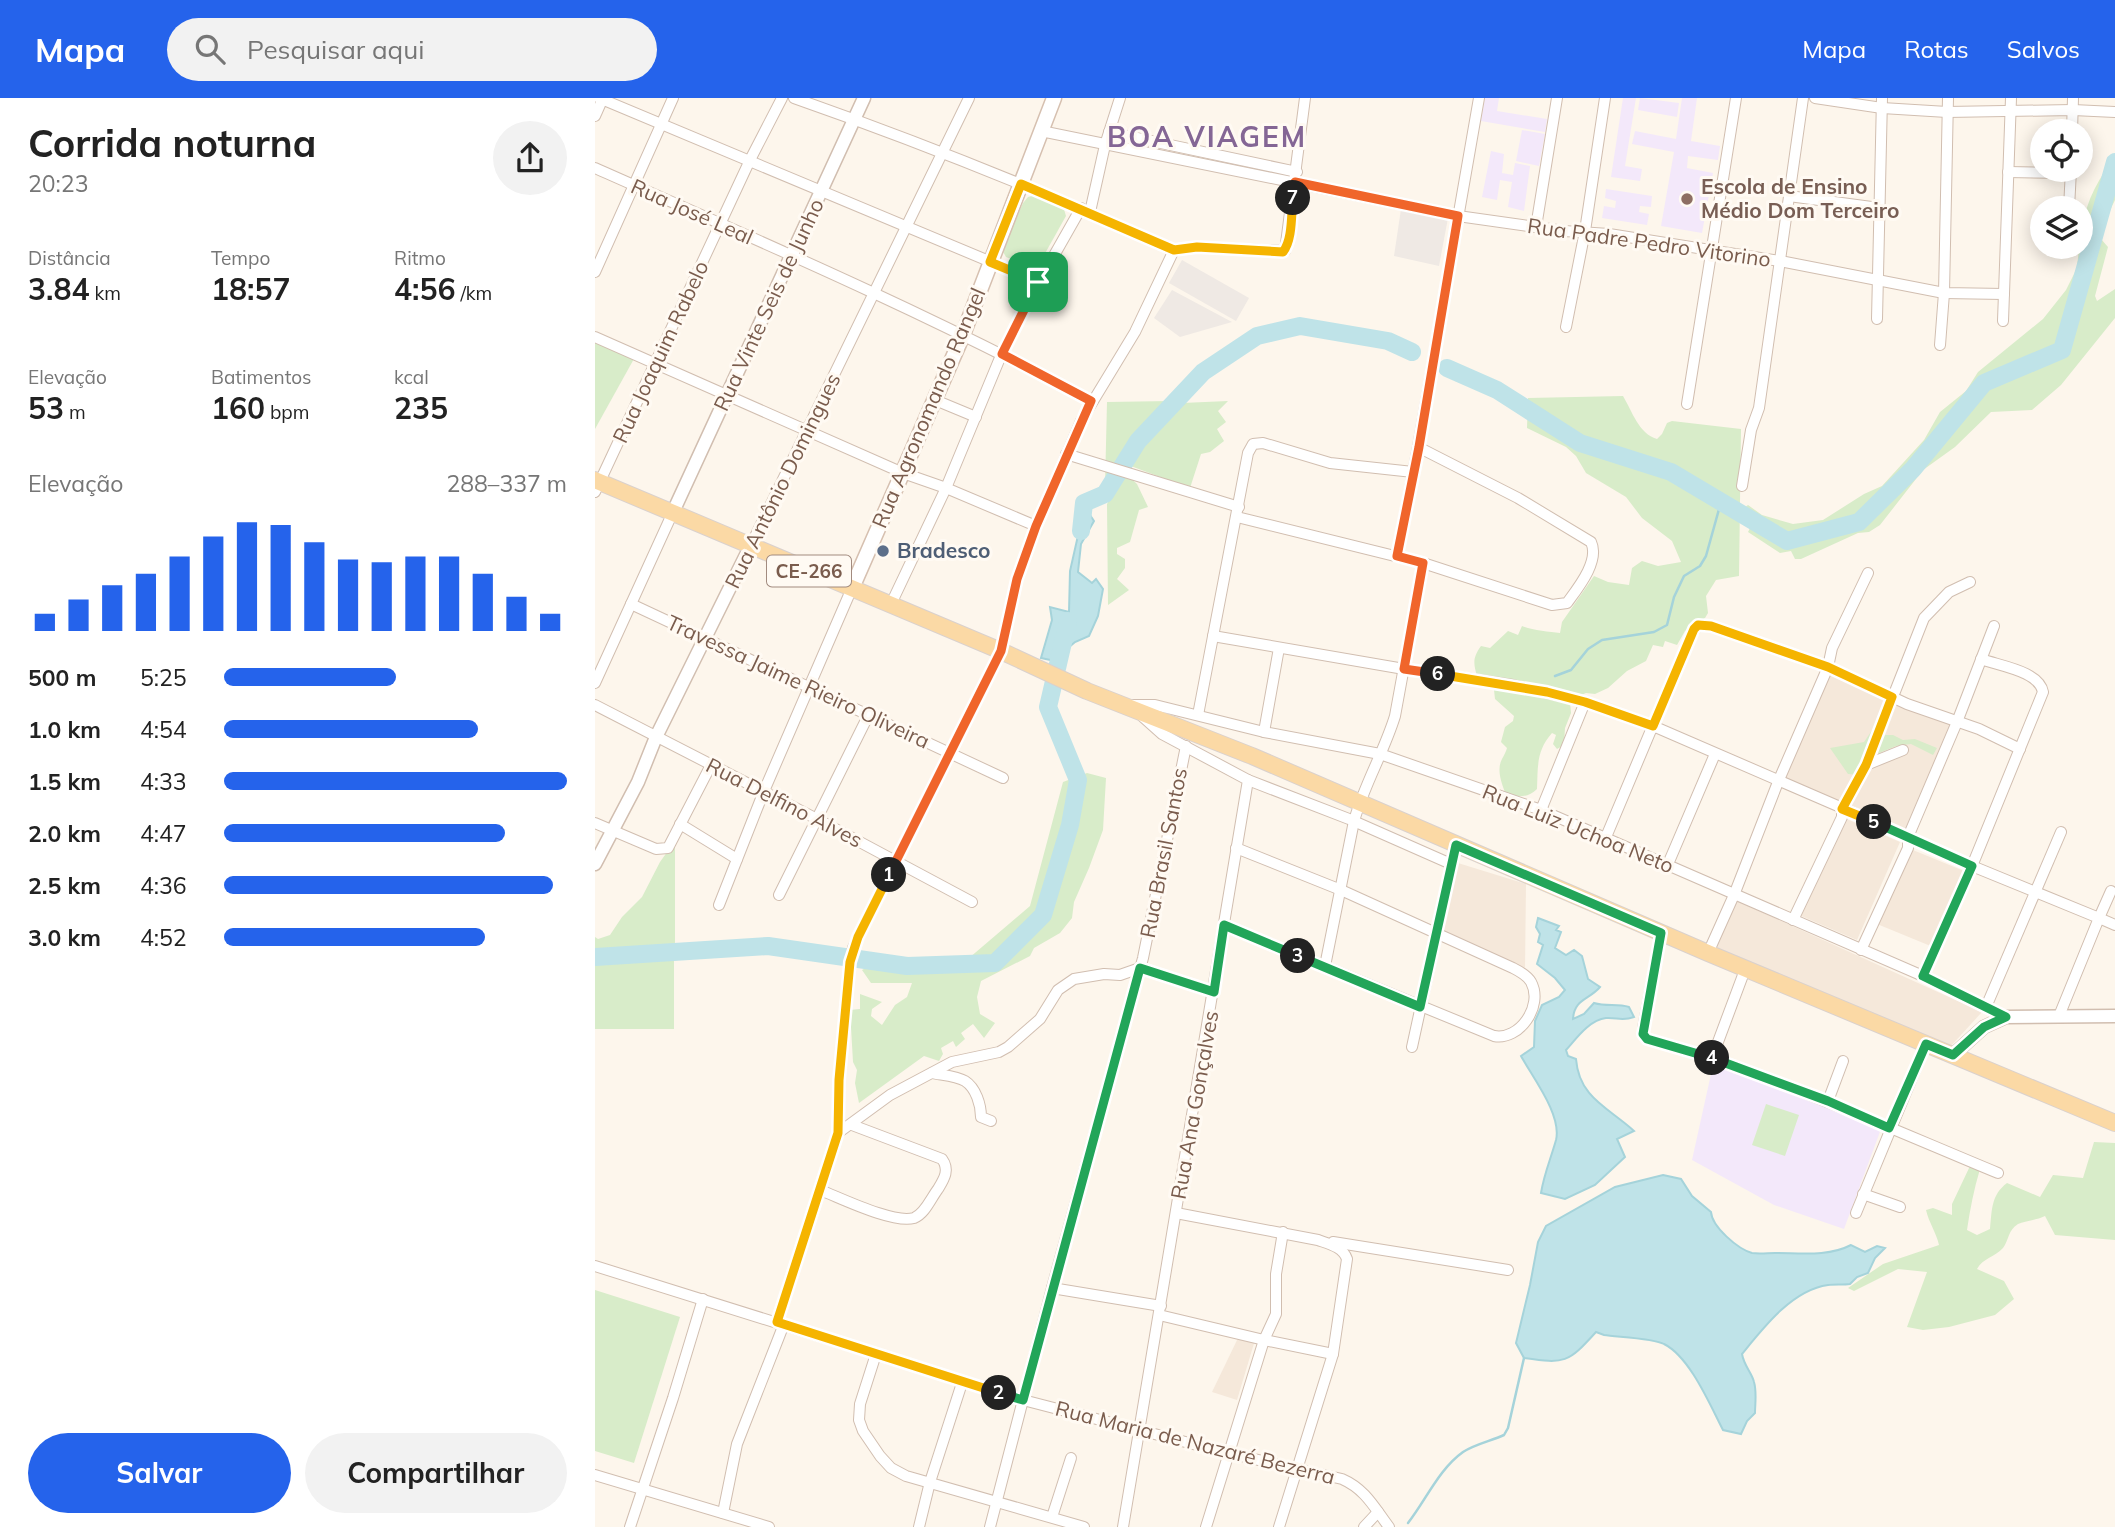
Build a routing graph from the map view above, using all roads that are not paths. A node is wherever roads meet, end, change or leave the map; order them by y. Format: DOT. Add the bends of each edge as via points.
graph roads {
  1 [pos="673,98"];
  2 [pos="782,98"];
  3 [pos="794,98"];
  4 [pos="864,98"];
  5 [pos="969,98"];
  6 [pos="1054,98"];
  7 [pos="1120,98"];
  8 [pos="1305,98"];
  9 [pos="1479,98"];
  10 [pos="1557,98"];
  11 [pos="1605,98"];
  12 [pos="1736,98"];
  13 [pos="1803,98"];
  14 [pos="1815,98"];
  15 [pos="1948,98"];
  16 [pos="2011,98"];
  17 [pos="2073,98"];
  18 [pos="602,99"];
  19 [pos="1882,103"];
  20 [pos="2011,110"];
  21 [pos="2073,110"];
  22 [pos="1947,112"];
  23 [pos="2115,112"];
  24 [pos="595,116"];
  25 [pos="855,119"];
  26 [pos="2073,119"];
  27 [pos="661,123"];
  28 [pos="1041,131"];
  29 [pos="1109,132"];
  30 [pos="1105,145"];
  31 [pos="943,152"];
  32 [pos="750,160"];
  33 [pos="595,168"];
  34 [pos="2008,172"];
  35 [pos="2030,172"];
  36 [pos="1296,177"];
  37 [pos="1021,184"];
  38 [pos="634,186"];
  39 [pos="822,190"];
  40 [pos="1789,196"];
  41 [pos="1879,208"];
  42 [pos="1085,210"];
  43 [pos="1458,216"];
  44 [pos="720,225"];
  45 [pos="908,226"];
  46 [pos="1536,227"];
  47 [pos="1585,232"];
  48 [pos="1174,250"];
  49 [pos="1711,250"];
  50 [pos="791,256"];
  51 [pos="1780,261"];
  52 [pos="990,262"];
  53 [pos="595,272"];
  54 [pos="1877,279"];
  55 [pos="1038,282"];
  56 [pos="1944,293"];
  57 [pos="873,295"];
  58 [pos="2004,295"];
  59 [pos="1877,319"];
  60 [pos="2003,321"];
  61 [pos="1566,327"];
  62 [pos="595,337"];
  63 [pos="962,337"];
  64 [pos="1940,345"];
  65 [pos="1002,354"];
  66 [pos="657,363"];
  67 [pos="727,394"];
  68 [pos="935,400"];
  69 [pos="1091,401"];
  70 [pos="1687,404"];
  71 [pos="976,417"];
  72 [pos="807,430"];
  73 [pos="1419,447"];
  74 [pos="1066,454"];
  75 [pos="1413,472"];
  76 [pos="903,473"];
  77 [pos="597,485"];
  78 [pos="1742,486"];
  79 [pos="946,488"];
  80 [pos="673,512"];
  81 [pos="1238,512"];
  82 [pos="1036,526"];
  83 [pos="750,547"];
  84 [pos="1397,556"];
  85 [pos="1423,563"];
  86 [pos="1868,573"];
  87 [pos="1970,582"];
  88 [pos="852,588"];
  89 [pos="631,604"];
  90 [pos="891,604"];
  91 [pos="1994,626"];
  92 [pos="1213,636"];
  93 [pos="706,638"];
  94 [pos="1279,648"];
  95 [pos="1001,651"];
  96 [pos="1981,659"];
  97 [pos="1828,667"];
  98 [pos="1404,669"];
  99 [pos="595,682"];
  100 [pos="808,686"];
  101 [pos="1892,697"];
  102 [pos="1585,702"];
  103 [pos="595,705"];
  104 [pos="1129,706"];
  105 [pos="1198,715"];
  106 [pos="868,716"];
  107 [pos="1957,722"];
  108 [pos="1653,726"];
  109 [pos="1264,732"];
  110 [pos="656,737"];
  111 [pos="1186,747"];
  112 [pos="2020,749"];
  113 [pos="1903,751"];
  114 [pos="950,753"];
  115 [pos="1380,754"];
  116 [pos="1716,754"];
  117 [pos="711,765"];
  118 [pos="1866,765"];
  119 [pos="1003,778"];
  120 [pos="1248,780"];
  121 [pos="1777,782"];
  122 [pos="764,791"];
  123 [pos="1359,803"];
  124 [pos="1842,809"];
  125 [pos="1541,810"];
  126 [pos="815,818"];
  127 [pos="1354,821"];
  128 [pos="595,822"];
  129 [pos="680,824"];
  130 [pos="613,830"];
  131 [pos="2061,832"];
  132 [pos="1908,836"];
  133 [pos="1606,837"];
  134 [pos="1456,845"];
  135 [pos="1236,848"];
  136 [pos="737,859"];
  137 [pos="897,861"];
  138 [pos="595,864"];
  139 [pos="1451,864"];
  140 [pos="1668,864"];
  141 [pos="1972,866"];
  142 [pos="1341,890"];
  143 [pos="2111,891"];
  144 [pos="2035,893"];
  145 [pos="779,895"];
  146 [pos="1734,895"];
  147 [pos="972,902"];
  148 [pos="719,905"];
  149 [pos="2098,918"];
  150 [pos="1793,920"];
  151 [pos="1224,925"];
  152 [pos="2115,925"];
  153 [pos="1436,932"];
  154 [pos="1661,933"];
  155 [pos="1861,950"];
  156 [pos="1708,953"];
  157 [pos="1325,966"];
  158 [pos="1746,967"];
  159 [pos="1140,968"];
  160 [pos="1923,976"];
  161 [pos="1214,992"];
  162 [pos="1420,1007"];
  163 [pos="1986,1007"];
  164 [pos="2059,1016"];
  165 [pos="2115,1016"];
  166 [pos="2006,1017"];
  167 [pos="1926,1044"];
  168 [pos="1412,1047"];
  169 [pos="1953,1055"];
  170 [pos="1712,1058"];
  171 [pos="1843,1061"];
  172 [pos="932,1073"];
  173 [pos="1828,1101"];
  174 [pos="992,1121"];
  175 [pos="2115,1123"];
  176 [pos="852,1125"];
  177 [pos="1889,1128"];
  178 [pos="838,1133"];
  179 [pos="1998,1173"];
  180 [pos="820,1190"];
  181 [pos="1863,1194"];
  182 [pos="1900,1208"];
  183 [pos="1177,1213"];
  184 [pos="1856,1213"];
  185 [pos="1283,1232"];
  186 [pos="1318,1240"];
  187 [pos="595,1266"];
  188 [pos="1508,1270"];
  189 [pos="1052,1288"];
  190 [pos="703,1299"];
  191 [pos="1160,1310"];
  192 [pos="781,1323"];
  193 [pos="1264,1340"];
  194 [pos="876,1354"];
  195 [pos="1333,1354"];
  196 [pos="962,1383"];
  197 [pos="1023,1400"];
  198 [pos="1139,1431"];
  199 [pos="1228,1453"];
  200 [pos="1071,1458"];
  201 [pos="1298,1467"];
  202 [pos="595,1475"];
  203 [pos="930,1482"];
  204 [pos="642,1489"];
  205 [pos="997,1502"];
  206 [pos="1378,1512"];
  207 [pos="723,1513"];
  208 [pos="1052,1517"];
  209 [pos="630,1527"];
  210 [pos="769,1527"];
  211 [pos="919,1527"];
  212 [pos="990,1527"];
  213 [pos="1084,1527"];
  214 [pos="1123,1527"];
  215 [pos="1206,1527"];
  216 [pos="1279,1527"];
  217 [pos="1364,1527"];
  218 [pos="1389,1527"];
  1 -- 27 [label="street"];
  2 -- 32 [label="street, Rua Joaquim Rabelo"];
  3 -- 25 [label="street"];
  4 -- 25 [label="street, Rua Vinte Seis de Junho"];
  5 -- 31 [label="street, Rua Antônio Domingues"];
  6 -- 28 [label="main road, Rua Agronomando Rangel"];
  7 -- 29 [label="street"];
  8 -- 36 [label="street"];
  9 -- 43 [label="street"];
  10 -- 46 [label="street"];
  11 -- 47 [label="street"];
  12 -- 49 [label="street"];
  13 -- 40 [label="street"];
  14 -- 19 [label="street"];
  15 -- 22 [label="street"];
  16 -- 20 [label="street"];
  17 -- 21 [label="street"];
  18 -- 24 [label="street"];
  18 -- 27 [label="street"];
  19 -- 22 [label="street"];
  19 -- 41 [label="street"];
  20 -- 21 [label="street"];
  20 -- 22 [label="street"];
  20 -- 34 [label="street"];
  21 -- 23 [label="street"];
  21 -- 26 [label="street"];
  22 -- 56 [label="street"];
  25 -- 31 [label="street"];
  25 -- 39 [label="street, Rua Vinte Seis de Junho"];
  27 -- 32 [label="street"];
  27 -- 38 [label="street"];
  28 -- 30 [label="street"];
  28 -- 37 [label="main road, Rua Agronomando Rangel"];
  29 -- 30 [label="street"];
  29 -- 36 [label="street"];
  30 -- 36 [label="street"];
  30 -- 42 [label="street"];
  31 -- 37 [label="street"];
  31 -- 45 [label="street, Rua Antônio Domingues"];
  32 -- 39 [label="street"];
  32 -- 44 [label="street, Rua Joaquim Rabelo"];
  33 -- 38 [label="street, Rua José Leal"];
  34 -- 35 [label="street"];
  34 -- 58 [label="street"];
  36 -- 43 [label="street, Rua Padre Pedro Vitorino"];
  36 -- 48 [label="street" via="1285,251"];
  37 -- 42 [label="street"];
  37 -- 52 [label="main road, Rua Agronomando Rangel"];
  38 -- 44 [label="street, Rua José Leal"];
  38 -- 53 [label="street"];
  39 -- 45 [label="street"];
  39 -- 50 [label="street, Rua Vinte Seis de Junho"];
  40 -- 41 [label="street"];
  40 -- 51 [label="street"];
  41 -- 54 [label="street"];
  42 -- 48 [label="street"];
  42 -- 55 [label="street"];
  43 -- 46 [label="street, Rua Padre Pedro Vitorino"];
  43 -- 73 [label="street"];
  44 -- 50 [label="street, Rua José Leal"];
  44 -- 66 [label="street, Rua Joaquim Rabelo"];
  45 -- 52 [label="street"];
  45 -- 57 [label="street, Rua Antônio Domingues"];
  46 -- 47 [label="street, Rua Padre Pedro Vitorino"];
  47 -- 49 [label="street, Rua Padre Pedro Vitorino"];
  47 -- 61 [label="street"];
  48 -- 69 [label="street" via="1135,332"];
  49 -- 51 [label="street, Rua Padre Pedro Vitorino"];
  49 -- 70 [label="street"];
  50 -- 57 [label="street, Rua José Leal"];
  50 -- 67 [label="street, Rua Vinte Seis de Junho"];
  51 -- 54 [label="street, Rua Padre Pedro Vitorino"];
  51 -- 78 [label="street" via="1759,408"];
  52 -- 55 [label="street"];
  52 -- 63 [label="main road, Rua Agronomando Rangel"];
  54 -- 56 [label="street, Rua Padre Pedro Vitorino"];
  54 -- 59 [label="street"];
  55 -- 65 [label="street"];
  56 -- 58 [label="street, Rua Padre Pedro Vitorino"];
  56 -- 64 [label="street"];
  57 -- 63 [label="street, Rua José Leal"];
  57 -- 72 [label="street, Rua Antônio Domingues"];
  58 -- 60 [label="street"];
  62 -- 66 [label="street"];
  63 -- 65 [label="street, Rua José Leal"];
  63 -- 68 [label="main road, Rua Agronomando Rangel"];
  65 -- 69 [label="street, Rua José Leal"];
  65 -- 71 [label="street"];
  66 -- 67 [label="street"];
  66 -- 77 [label="street, Rua Joaquim Rabelo"];
  67 -- 72 [label="street"];
  67 -- 80 [label="street, Rua Vinte Seis de Junho"];
  68 -- 71 [label="street"];
  68 -- 76 [label="main road, Rua Agronomando Rangel"];
  69 -- 74 [label="street"];
  71 -- 79 [label="street"];
  72 -- 76 [label="street"];
  72 -- 83 [label="street, Rua Antônio Domingues"];
  73 -- 75 [label="street"];
  73 -- 85 [label="street" via="1591,542 1594,553 1580,584 1563,605"];
  74 -- 81 [label="street"];
  74 -- 82 [label="street"];
  75 -- 81 [label="street" via="1330,463 1257,442 1248,453"];
  75 -- 84 [label="street"];
  76 -- 79 [label="street"];
  76 -- 88 [label="main road, Rua Agronomando Rangel"];
  77 -- 80 [label="main road, CE-266"];
  79 -- 82 [label="street"];
  79 -- 90 [label="street"];
  80 -- 83 [label="main road, CE-266"];
  80 -- 89 [label="street"];
  81 -- 84 [label="street"];
  81 -- 92 [label="street"];
  82 -- 95 [label="street" via="1017,579"];
  83 -- 88 [label="main road, CE-266"];
  83 -- 93 [label="street, Rua Antônio Domingues"];
  84 -- 85 [label="street"];
  85 -- 98 [label="street"];
  86 -- 97 [label="street" via="1832,648"];
  87 -- 101 [label="street" via="1949,592 1927,613"];
  88 -- 90 [label="main road, CE-266"];
  88 -- 100 [label="street, Rua Agronomando Rangel"];
  89 -- 93 [label="street, Travessa Jaime Rieiro Oliveira"];
  89 -- 99 [label="street"];
  90 -- 95 [label="main road, CE-266"];
  91 -- 96 [label="street"];
  92 -- 94 [label="street"];
  92 -- 105 [label="street"];
  93 -- 100 [label="street, Travessa Jaime Rieiro Oliveira"];
  93 -- 110 [label="street, Rua Antônio Domingues"];
  94 -- 98 [label="street"];
  94 -- 109 [label="street"];
  95 -- 104 [label="main road, CE-266"];
  95 -- 114 [label="street"];
  96 -- 107 [label="street"];
  96 -- 112 [label="street" via="2038,680 2042,688"];
  97 -- 101 [label="street"];
  97 -- 108 [label="street" via="1698,625"];
  97 -- 121 [label="street"];
  98 -- 102 [label="street" via="1513,685"];
  98 -- 115 [label="street" via="1395,716"];
  100 -- 106 [label="street, Travessa Jaime Rieiro Oliveira"];
  100 -- 122 [label="street, Rua Agronomando Rangel"];
  101 -- 107 [label="street"];
  101 -- 118 [label="street"];
  102 -- 108 [label="street"];
  102 -- 125 [label="street"];
  103 -- 110 [label="street, Rua Delfino Alves"];
  104 -- 105 [label="street, Rua Luiz Uchoa Neto" via="1155,705"];
  104 -- 111 [label="street"];
  104 -- 123 [label="main road, CE-266"];
  105 -- 109 [label="street, Rua Luiz Uchoa Neto"];
  106 -- 114 [label="street, Travessa Jaime Rieiro Oliveira"];
  106 -- 126 [label="street"];
  107 -- 112 [label="street"];
  107 -- 132 [label="street"];
  108 -- 116 [label="street"];
  108 -- 133 [label="street"];
  109 -- 115 [label="street, Rua Luiz Uchoa Neto"];
  110 -- 117 [label="street, Rua Delfino Alves"];
  110 -- 130 [label="street, Rua Antônio Domingues"];
  111 -- 120 [label="street"];
  111 -- 159 [label="street, Rua Brasil Santos"];
  112 -- 141 [label="street"];
  113 -- 118 [label="street"];
  114 -- 119 [label="street, Travessa Jaime Rieiro Oliveira"];
  114 -- 137 [label="street"];
  115 -- 123 [label="street"];
  115 -- 125 [label="street, Rua Luiz Uchoa Neto"];
  116 -- 121 [label="street"];
  116 -- 140 [label="street"];
  117 -- 122 [label="street, Rua Delfino Alves"];
  117 -- 129 [label="street"];
  118 -- 124 [label="street"];
  120 -- 127 [label="street"];
  120 -- 135 [label="street, Rua Ana Gonçalves"];
  121 -- 124 [label="street"];
  121 -- 146 [label="street"];
  122 -- 126 [label="street, Rua Delfino Alves"];
  122 -- 136 [label="street, Rua Agronomando Rangel"];
  123 -- 127 [label="street"];
  123 -- 134 [label="main road, CE-266"];
  124 -- 132 [label="street"];
  124 -- 150 [label="street"];
  125 -- 133 [label="street, Rua Luiz Uchoa Neto"];
  126 -- 137 [label="street, Rua Delfino Alves"];
  126 -- 145 [label="street"];
  127 -- 139 [label="street"];
  127 -- 142 [label="street"];
  128 -- 130 [label="street"];
  129 -- 130 [label="street" via="668,848 656,849"];
  129 -- 136 [label="street"];
  130 -- 138 [label="street, Rua Antônio Domingues"];
  131 -- 144 [label="street"];
  132 -- 141 [label="street"];
  132 -- 155 [label="street" via="1908,848"];
  133 -- 140 [label="street, Rua Luiz Uchoa Neto"];
  134 -- 139 [label="street"];
  134 -- 154 [label="main road, CE-266"];
  135 -- 142 [label="street"];
  135 -- 151 [label="street, Rua Ana Gonçalves"];
  136 -- 148 [label="street, Rua Agronomando Rangel"];
  137 -- 147 [label="street, Rua Delfino Alves"];
  137 -- 178 [label="street" via="853,948"];
  139 -- 153 [label="street"];
  140 -- 146 [label="street, Rua Luiz Uchoa Neto"];
  141 -- 144 [label="street"];
  141 -- 160 [label="street"];
  142 -- 153 [label="street"];
  142 -- 157 [label="street"];
  143 -- 149 [label="street"];
  144 -- 149 [label="street"];
  144 -- 163 [label="street"];
  146 -- 150 [label="street, Rua Luiz Uchoa Neto"];
  146 -- 156 [label="street"];
  149 -- 152 [label="street"];
  149 -- 164 [label="street"];
  150 -- 155 [label="street, Rua Luiz Uchoa Neto"];
  151 -- 157 [label="street"];
  151 -- 161 [label="street, Rua Ana Gonçalves"];
  153 -- 162 [label="street"];
  153 -- 162 [label="street" via="1513,968 1530,981 1533,1002 1527,1020 1507,1037"];
  154 -- 156 [label="main road, CE-266"];
  154 -- 170 [label="street" via="1644,1036"];
  155 -- 160 [label="street, Rua Luiz Uchoa Neto"];
  156 -- 158 [label="main road, CE-266"];
  157 -- 162 [label="street"];
  158 -- 167 [label="main road, CE-266"];
  158 -- 170 [label="street"];
  159 -- 161 [label="street"];
  159 -- 172 [label="street" via="1071,981 1054,995 1040,1019 1008,1047 952,1062"];
  159 -- 189 [label="street, Rua Brasil Santos"];
  160 -- 163 [label="street, Rua Luiz Uchoa Neto"];
  161 -- 183 [label="street, Rua Ana Gonçalves"];
  162 -- 168 [label="street"];
  163 -- 166 [label="street, Rua Luiz Uchoa Neto"];
  164 -- 165 [label="street"];
  164 -- 166 [label="street"];
  166 -- 169 [label="street" via="1984,1027"];
  167 -- 169 [label="main road, CE-266"];
  167 -- 177 [label="street"];
  169 -- 175 [label="main road"];
  170 -- 173 [label="street"];
  171 -- 173 [label="street"];
  172 -- 174 [label="street" via="965,1081 976,1095 981,1117"];
  172 -- 176 [label="street" via="890,1095"];
  173 -- 177 [label="street"];
  176 -- 178 [label="street"];
  176 -- 180 [label="street" via="942,1159 945,1177 922,1213 906,1219"];
  177 -- 179 [label="street"];
  177 -- 181 [label="street"];
  178 -- 180 [label="street"];
  180 -- 192 [label="street"];
  181 -- 182 [label="street"];
  181 -- 184 [label="street"];
  183 -- 185 [label="street"];
  183 -- 191 [label="street, Rua Ana Gonçalves"];
  185 -- 186 [label="street"];
  185 -- 193 [label="street" via="1276,1274 1277,1307"];
  186 -- 188 [label="street"];
  186 -- 195 [label="street" via="1338,1248 1347,1259"];
  187 -- 190 [label="street, Rua Maria de Nazaré Bezerra"];
  189 -- 191 [label="street"];
  189 -- 197 [label="street, Rua Brasil Santos"];
  190 -- 192 [label="street, Rua Maria de Nazaré Bezerra"];
  190 -- 204 [label="street"];
  191 -- 193 [label="street"];
  191 -- 198 [label="street, Rua Ana Gonçalves"];
  192 -- 194 [label="street, Rua Maria de Nazaré Bezerra"];
  192 -- 207 [label="street" via="737,1444"];
  193 -- 195 [label="street"];
  193 -- 199 [label="street"];
  194 -- 196 [label="street, Rua Maria de Nazaré Bezerra"];
  194 -- 203 [label="street" via="860,1404 863,1431 891,1468"];
  195 -- 201 [label="street"];
  196 -- 197 [label="street, Rua Maria de Nazaré Bezerra"];
  196 -- 203 [label="street"];
  197 -- 198 [label="street, Rua Maria de Nazaré Bezerra"];
  197 -- 205 [label="street, Rua Brasil Santos"];
  198 -- 199 [label="street, Rua Maria de Nazaré Bezerra"];
  198 -- 214 [label="street, Rua Ana Gonçalves"];
  199 -- 201 [label="street, Rua Maria de Nazaré Bezerra"];
  199 -- 215 [label="street"];
  200 -- 208 [label="street"];
  201 -- 206 [label="street, Rua Maria de Nazaré Bezerra" via="1354,1484"];
  201 -- 216 [label="street"];
  202 -- 204 [label="street"];
  203 -- 205 [label="street"];
  203 -- 211 [label="street"];
  204 -- 207 [label="street"];
  204 -- 209 [label="street"];
  205 -- 208 [label="street"];
  205 -- 212 [label="street, Rua Brasil Santos"];
  206 -- 217 [label="street"];
  206 -- 218 [label="street, Rua Maria de Nazaré Bezerra"];
  207 -- 210 [label="street"];
  208 -- 213 [label="street"];
}
